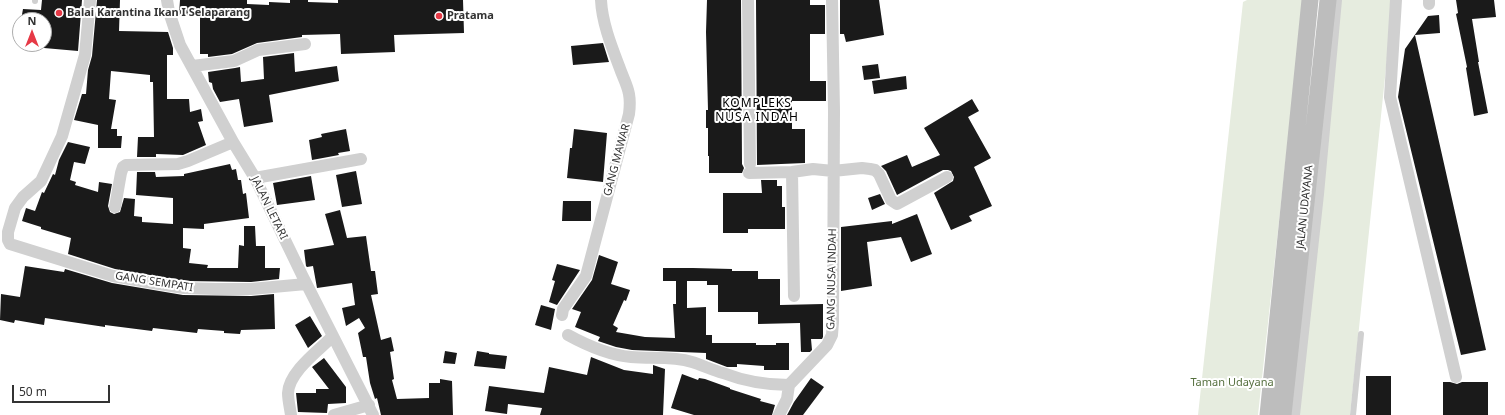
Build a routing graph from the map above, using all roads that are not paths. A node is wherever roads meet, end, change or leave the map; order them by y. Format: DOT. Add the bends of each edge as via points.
graph roads {
  1 [pos="90,0"];
  2 [pos="167,0"];
  3 [pos="601,0"];
  4 [pos="748,0"];
  5 [pos="832,0"];
  6 [pos="1310,0"];
  7 [pos="1328,0"];
  8 [pos="1336,0"];
  9 [pos="1396,0"];
  10 [pos="305,44"];
  11 [pos="192,66"];
  12 [pos="234,142"];
  13 [pos="361,160"];
  14 [pos="833,171"];
  15 [pos="792,172"];
  16 [pos="947,177"];
  17 [pos="255,178"];
  18 [pos="115,207"];
  19 [pos="306,284"];
  20 [pos="794,296"];
  21 [pos="562,315"];
  22 [pos="1361,334"];
  23 [pos="568,335"];
  24 [pos="332,337"];
  25 [pos="1456,377"];
  26 [pos="789,385"];
  27 [pos="371,410"];
  28 [pos="291,415"];
  29 [pos="334,415"];
  30 [pos="779,415"];
  31 [pos="1268,415"];
  32 [pos="1283,415"];
  33 [pos="1294,415"];
  34 [pos="1353,415"];
  1 -- 19 [label="street, GANG SEMPATI" via="85,55 62,136 41,181 15,208 8,232 8,242 113,276 184,288 251,289"];
  2 -- 11 [label="street, JALAN LETARI" via="180,45"];
  3 -- 21 [label="street, GANG MAWAR" via="605,24 631,102 586,276 563,309"];
  4 -- 15 [label="street" via="749,169"];
  5 -- 14 [label="street, GANG NUSA INDAH"];
  6 -- 31 [label="main road, JALAN UDAYANA"];
  7 -- 32 [label="main road, JALAN UDAYANA"];
  8 -- 33 [label="street"];
  9 -- 25 [label="street" via="1390,102"];
  10 -- 11 [label="street" via="258,50 234,61"];
  11 -- 12 [label="street, JALAN LETARI"];
  12 -- 17 [label="street, JALAN LETARI"];
  12 -- 18 [label="street" via="178,164 126,165 121,173"];
  13 -- 17 [label="street"];
  14 -- 15 [label="street" via="813,169"];
  14 -- 16 [label="street" via="862,168 875,170 891,200 897,204"];
  14 -- 26 [label="street, GANG NUSA INDAH" via="832,335 827,345"];
  15 -- 20 [label="street"];
  17 -- 19 [label="street, JALAN LETARI"];
  19 -- 24 [label="street, JALAN LETARI"];
  22 -- 34 [label="lane"];
  23 -- 26 [label="street" via="610,354 691,361 736,377 762,383"];
  24 -- 27 [label="street, JALAN LETARI"];
  24 -- 28 [label="street" via="298,370 292,380 288,392"];
  26 -- 30 [label="street" via="787,399"];
  27 -- 29 [label="street"];
}
